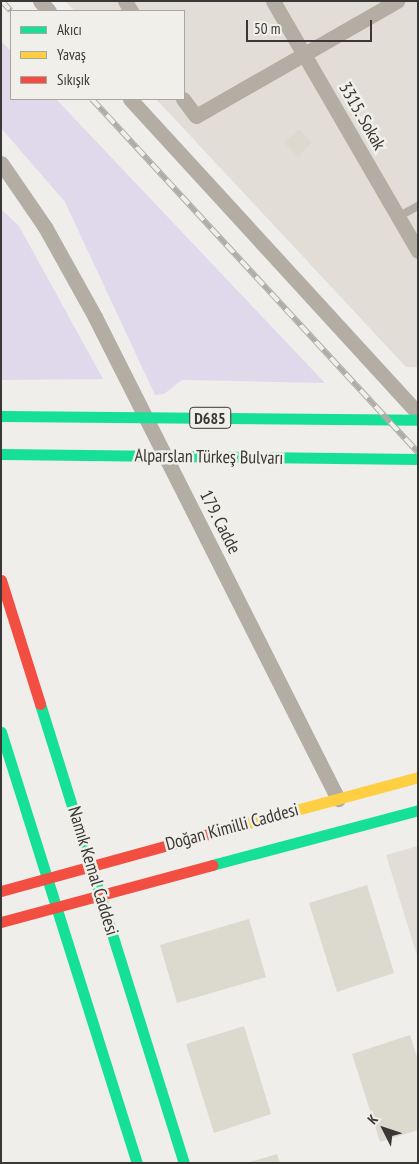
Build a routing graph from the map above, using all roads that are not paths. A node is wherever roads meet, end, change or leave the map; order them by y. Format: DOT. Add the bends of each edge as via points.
graph roads {
  1 [pos="273,1"];
  2 [pos="397,1"];
  3 [pos="304,54"];
  4 [pos="131,100"];
  5 [pos="184,100"];
  6 [pos="3,170"];
  7 [pos="418,206"];
  8 [pos="398,217"];
  9 [pos="418,251"];
  10 [pos="418,413"];
  11 [pos="1,416"];
  12 [pos="418,420"];
  13 [pos="1,454"];
  14 [pos="418,459"];
  15 [pos="1,580"];
  16 [pos="1,732"];
  17 [pos="418,776"];
  18 [pos="338,798"];
  19 [pos="418,810"];
  20 [pos="91,866"];
  21 [pos="47,878"];
  22 [pos="1,891"];
  23 [pos="100,896"];
  24 [pos="57,908"];
  25 [pos="1,922"];
  26 [pos="136,1163"];
  27 [pos="184,1163"];
  1 -- 3 [label="street, 3315. Sokak"];
  2 -- 3 [label="street"];
  3 -- 5 [label="street" via="196,116"];
  3 -- 8 [label="street, 3315. Sokak"];
  4 -- 10 [label="street"];
  6 -- 18 [label="street, 179. Cadde" via="45,227 95,316"];
  7 -- 8 [label="lane"];
  8 -- 9 [label="street, 3315. Sokak"];
  11 -- 12 [label="main road, D685"];
  13 -- 14 [label="main road, Alparslan Türkeş Bulvarı / D685"];
  15 -- 20 [label="main road, Namık Kemal Caddesi"];
  16 -- 21 [label="main road"];
  17 -- 18 [label="main road, Doğan Kimilli Caddesi"];
  18 -- 20 [label="main road, Doğan Kimilli Caddesi"];
  19 -- 23 [label="main road, Doğan Kimilli Caddesi"];
  20 -- 21 [label="main road, Doğan Kimilli Caddesi"];
  20 -- 23 [label="main road, Namık Kemal Caddesi"];
  21 -- 22 [label="main road, Doğan Kimilli Caddesi"];
  21 -- 24 [label="main road"];
  23 -- 24 [label="main road, Doğan Kimilli Caddesi"];
  23 -- 27 [label="main road, Namık Kemal Caddesi"];
  24 -- 25 [label="main road, Doğan Kimilli Caddesi"];
  24 -- 26 [label="main road"];
}
